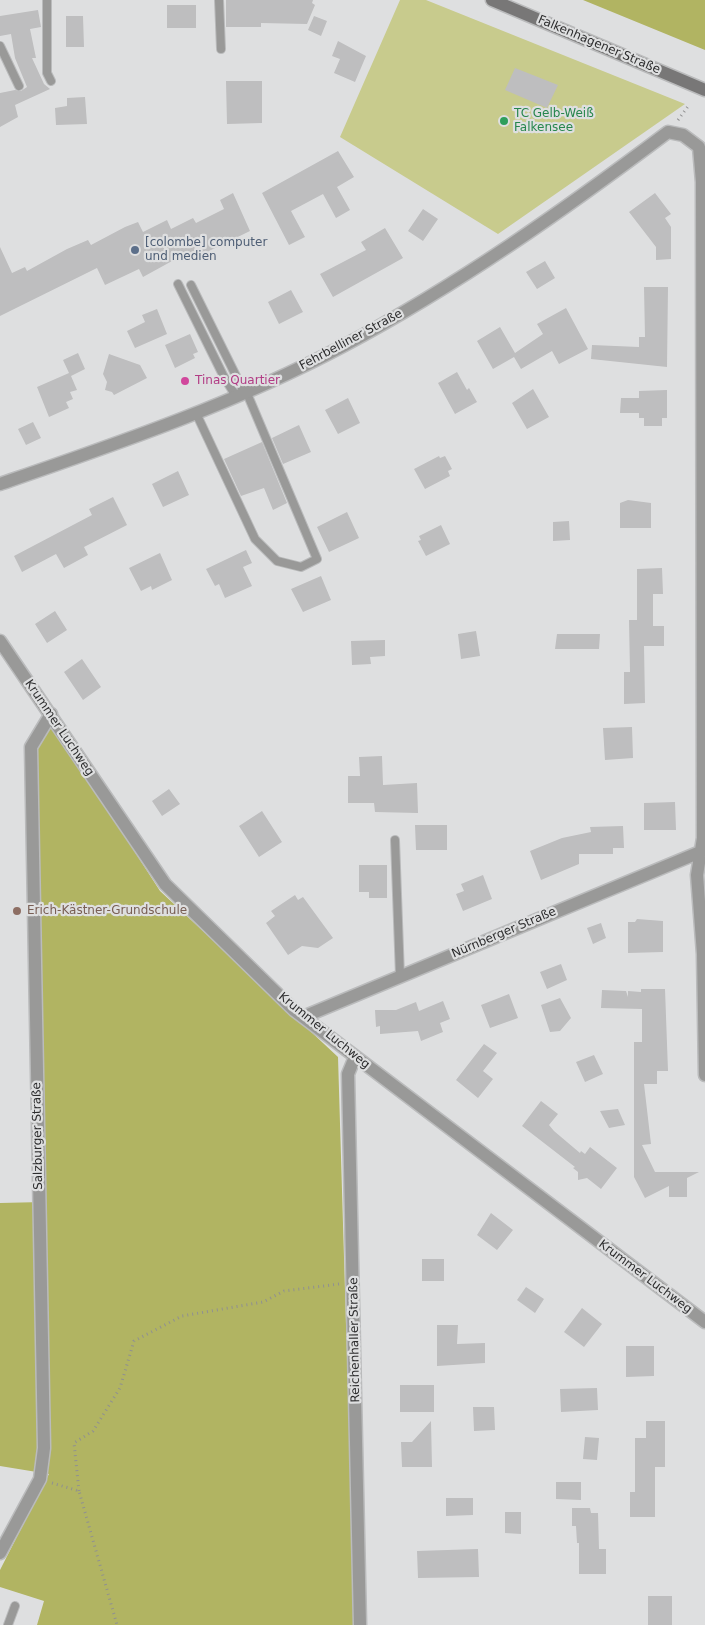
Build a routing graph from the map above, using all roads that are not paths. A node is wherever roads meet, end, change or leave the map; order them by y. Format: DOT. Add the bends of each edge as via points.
graph roads {
  1 [pos="48,0"];
  2 [pos="219,0"];
  3 [pos="492,0"];
  4 [pos="0,46"];
  5 [pos="221,49"];
  6 [pos="51,81"];
  7 [pos="19,86"];
  8 [pos="705,90"];
  9 [pos="178,284"];
  10 [pos="191,285"];
  11 [pos="242,393"];
  12 [pos="196,413"];
  13 [pos="0,484"];
  14 [pos="0,642"];
  15 [pos="51,714"];
  16 [pos="395,840"];
  17 [pos="702,851"];
  18 [pos="400,976"];
  19 [pos="302,1017"];
  20 [pos="355,1056"];
  21 [pos="705,1075"];
  22 [pos="705,1322"];
  23 [pos="0,1553"];
  24 [pos="15,1606"];
  25 [pos="8,1625"];
  26 [pos="360,1625"];
  1 -- 6 [label="lane" via="47,73"];
  2 -- 5 [label="lane"];
  3 -- 8 [label="main road, Falkenhagener Straße"];
  4 -- 7 [label="lane"];
  9 -- 11 [label="lane" via="224,377"];
  10 -- 11 [label="lane"];
  11 -- 12 [label="street, Fehrbelliner Straße"];
  11 -- 12 [label="lane" via="317,559 301,567 277,561 255,539"];
  11 -- 17 [label="street, Fehrbelliner Straße" via="342,347 444,290 546,222 668,132 683,135 699,147 702,182"];
  12 -- 13 [label="street, Fehrbelliner Straße" via="157,430"];
  14 -- 15 [label="street, Krummer Luchweg"];
  15 -- 19 [label="street, Krummer Luchweg" via="165,884"];
  15 -- 23 [label="street, Salzburger Straße" via="31,747 44,1448 40,1479"];
  16 -- 18 [label="lane"];
  17 -- 18 [label="street, Nürnberger Straße"];
  17 -- 21 [label="street" via="697,875"];
  18 -- 19 [label="street, Nürnberger Straße"];
  19 -- 20 [label="street, Krummer Luchweg"];
  20 -- 22 [label="street, Krummer Luchweg"];
  20 -- 26 [label="street, Reichenhaller Straße" via="348,1074"];
  24 -- 25 [label="lane"];
}
